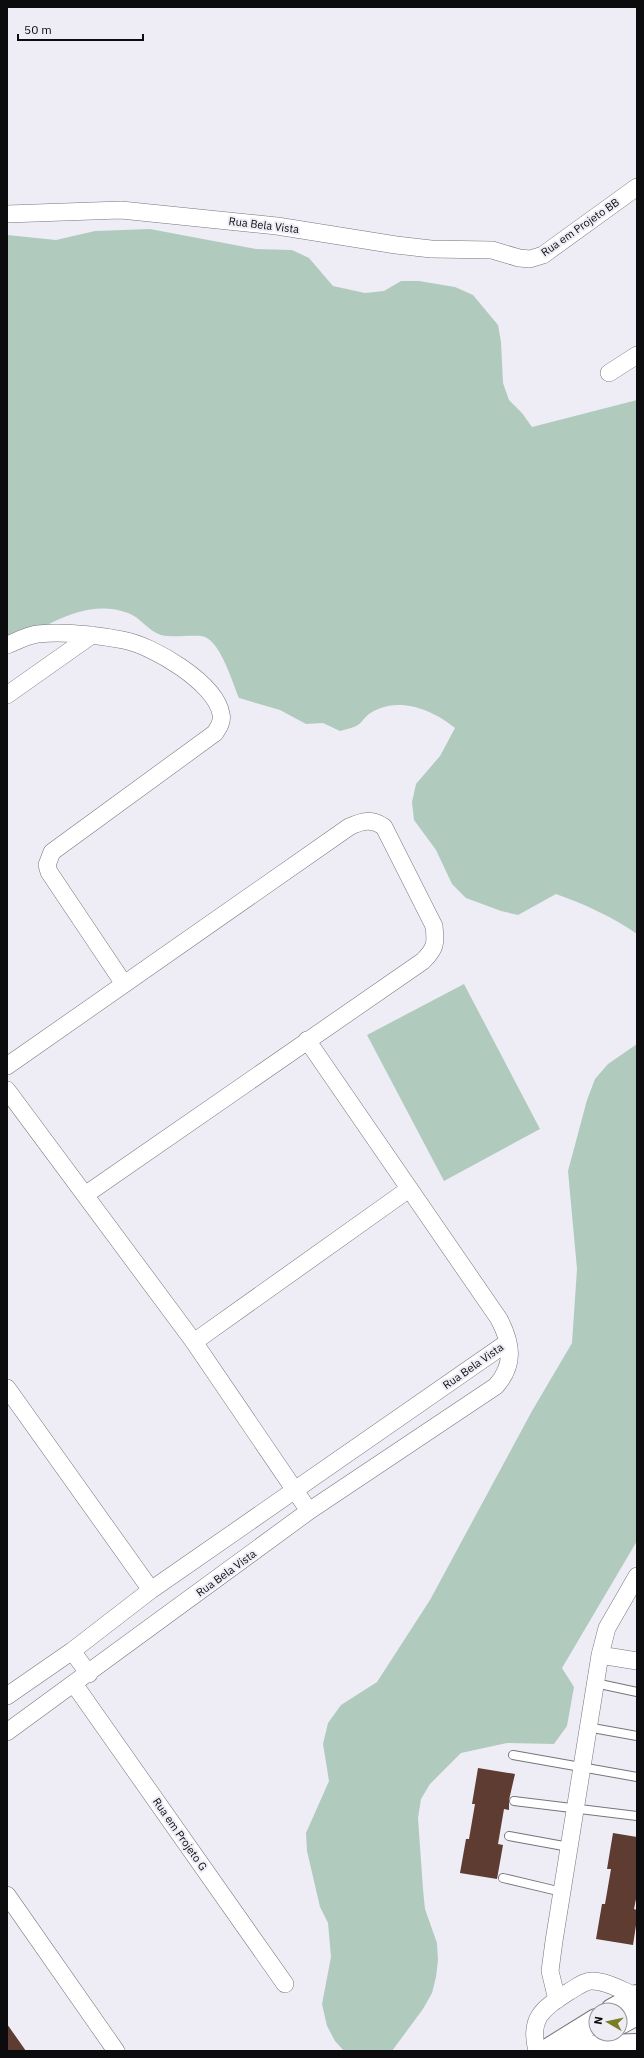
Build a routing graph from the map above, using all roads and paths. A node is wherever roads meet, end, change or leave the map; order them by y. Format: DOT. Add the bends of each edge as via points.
graph roads {
  1 [pos="637,187"];
  2 [pos="7,214"];
  3 [pos="519,258"];
  4 [pos="637,354"];
  5 [pos="609,373"];
  6 [pos="92,635"];
  7 [pos="7,645"];
  8 [pos="7,695"];
  9 [pos="124,984"];
  10 [pos="308,1040"];
  11 [pos="7,1066"];
  12 [pos="10,1098"];
  13 [pos="409,1189"];
  14 [pos="85,1195"];
  15 [pos="194,1342"];
  16 [pos="508,1342"];
  17 [pos="7,1388"];
  18 [pos="294,1489"];
  19 [pos="309,1511"];
  20 [pos="637,1576"];
  21 [pos="151,1590"];
  22 [pos="72,1651"];
  23 [pos="600,1655"];
  24 [pos="637,1661"];
  25 [pos="89,1674"];
  26 [pos="595,1683"];
  27 [pos="74,1684"];
  28 [pos="637,1692"];
  29 [pos="8,1694"];
  30 [pos="587,1727"];
  31 [pos="7,1732"];
  32 [pos="637,1736"];
  33 [pos="513,1755"];
  34 [pos="581,1767"];
  35 [pos="637,1777"];
  36 [pos="514,1800"];
  37 [pos="575,1809"];
  38 [pos="637,1816"];
  39 [pos="509,1836"];
  40 [pos="569,1847"];
  41 [pos="503,1878"];
  42 [pos="562,1892"];
  43 [pos="7,1895"];
  44 [pos="285,1984"];
  45 [pos="557,2000"];
  46 [pos="637,2002"];
  47 [pos="628,2013"];
  48 [pos="588,2025"];
  49 [pos="588,2042"];
  50 [pos="637,2045"];
  51 [pos="575,2049"];
  52 [pos="116,2051"];
  53 [pos="537,2051"];
  54 [pos="546,2051"];
  1 -- 3 [label="street, Rua em Projeto BB" via="542,255 530,259"];
  2 -- 3 [label="street, Rua Bela Vista" via="120,210 277,226 396,246 492,250"];
  4 -- 5 [label="street"];
  6 -- 7 [label="street" via="37,634"];
  6 -- 8 [label="street"];
  6 -- 9 [label="street" via="125,640 169,658 206,688 218,703 222,714 221,724 215,733 52,852 49,858 49,872"];
  9 -- 10 [label="street" via="348,827 360,822 377,822 384,827 434,926 434,950 423,961"];
  9 -- 11 [label="street"];
  10 -- 13 [label="street"];
  10 -- 14 [label="street"];
  12 -- 14 [label="street"];
  13 -- 15 [label="street"];
  13 -- 16 [label="street" via="499,1320"];
  14 -- 15 [label="street"];
  15 -- 18 [label="street"];
  16 -- 18 [label="street, Rua Bela Vista"];
  16 -- 19 [label="street, Rua Bela Vista" via="510,1364 506,1375 496,1386"];
  17 -- 21 [label="street"];
  18 -- 19 [label="street"];
  18 -- 21 [label="street, Rua Bela Vista"];
  19 -- 25 [label="street, Rua Bela Vista"];
  20 -- 23 [label="street" via="607,1628"];
  21 -- 22 [label="street, Rua Bela Vista"];
  22 -- 25 [label="street"];
  22 -- 29 [label="street, Rua Bela Vista"];
  23 -- 24 [label="street"];
  23 -- 26 [label="street"];
  25 -- 27 [label="street, Rua Bela Vista"];
  26 -- 28 [label="lane"];
  26 -- 30 [label="street"];
  27 -- 31 [label="street, Rua Bela Vista"];
  27 -- 44 [label="street, Rua em Projeto G"];
  30 -- 32 [label="lane"];
  30 -- 34 [label="street"];
  33 -- 34 [label="lane"];
  34 -- 35 [label="lane"];
  34 -- 37 [label="street"];
  36 -- 37 [label="lane"];
  37 -- 38 [label="lane"];
  37 -- 40 [label="street"];
  39 -- 40 [label="lane"];
  40 -- 42 [label="street"];
  41 -- 42 [label="lane"];
  42 -- 45 [label="street" via="550,1971"];
  43 -- 52 [label="street"];
  45 -- 46 [label="street" via="591,1981 606,1984"];
  45 -- 53 [label="street" via="536,2020 533,2037"];
  46 -- 47 [label="main road"];
  48 -- 54 [label="main road"];
  49 -- 51 [label="main road"];
  50 -- 51 [label="main road"];
}
